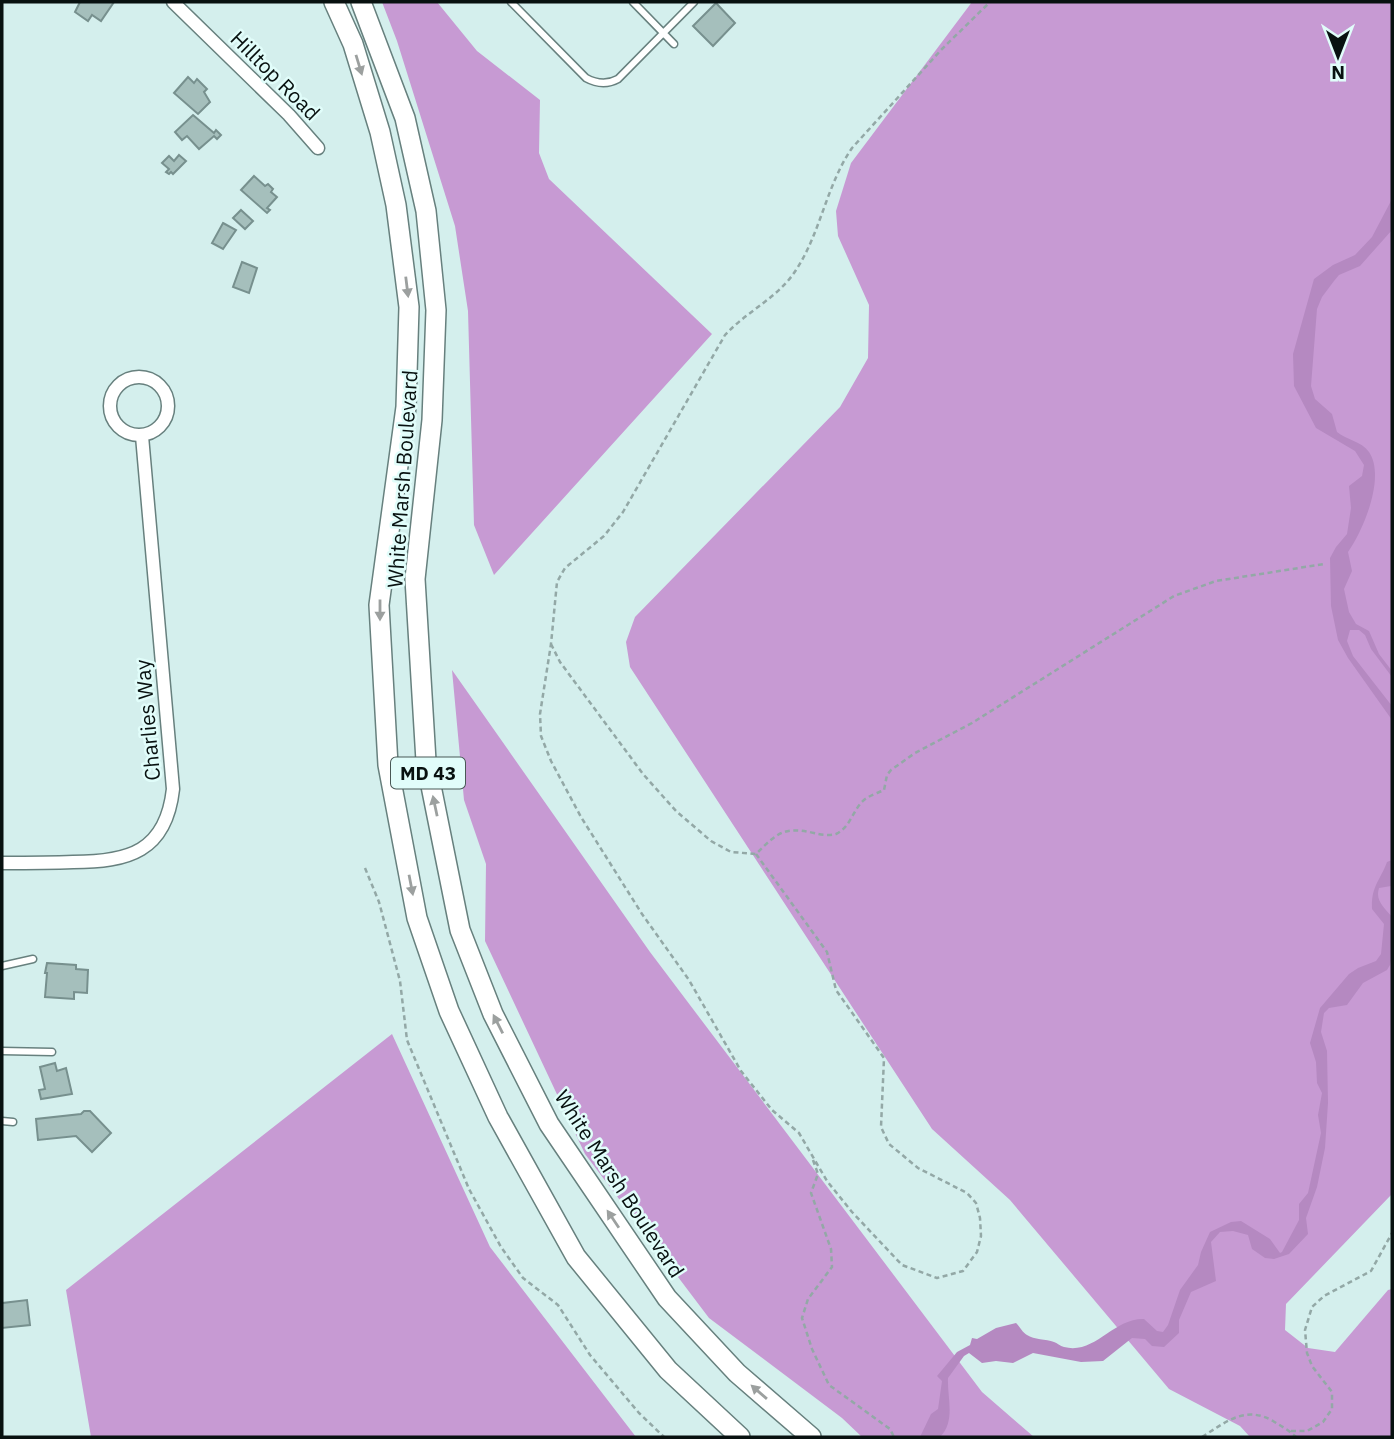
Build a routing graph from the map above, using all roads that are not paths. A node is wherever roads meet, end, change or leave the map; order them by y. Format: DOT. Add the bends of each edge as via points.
graph roads {
  1 [pos="173,2"];
  2 [pos="334,2"];
  3 [pos="360,2"];
  4 [pos="512,2"];
  5 [pos="633,2"];
  6 [pos="694,2"];
  7 [pos="664,34"];
  8 [pos="674,44"];
  9 [pos="318,148"];
  10 [pos="142,436"];
  11 [pos="2,863"];
  12 [pos="33,959"];
  13 [pos="2,967"];
  14 [pos="2,1051"];
  15 [pos="52,1052"];
  16 [pos="2,1121"];
  17 [pos="13,1122"];
  18 [pos="740,1437"];
  19 [pos="811,1437"];
  1 -- 9 [label="street, Hilltop Road"];
  2 -- 18 [label="main road, White Marsh Boulevard / MD 43, one-way" via="353,44 380,132 397,205 409,307 406,407 379,605 388,765 417,918 449,1012 487,1094 576,1257 668,1370"];
  19 -- 3 [label="main road, White Marsh Boulevard / MD 43, one-way" via="737,1373 667,1298 549,1124 493,1014 460,930 426,761 415,579 432,420 436,310 426,211 405,118"];
  4 -- 7 [label="lane" via="593,82 618,79"];
  5 -- 7 [label="lane"];
  6 -- 7 [label="lane"];
  7 -- 8 [label="lane"];
  10 -- 10 [label="street" via="116,425 109,408 120,383 138,376 157,382 168,399 160,427"];
  10 -- 11 [label="street, Charlies Way" via="171,806 153,841 118,860"];
  12 -- 13 [label="lane"];
  14 -- 15 [label="lane"];
  16 -- 17 [label="lane"];
}
